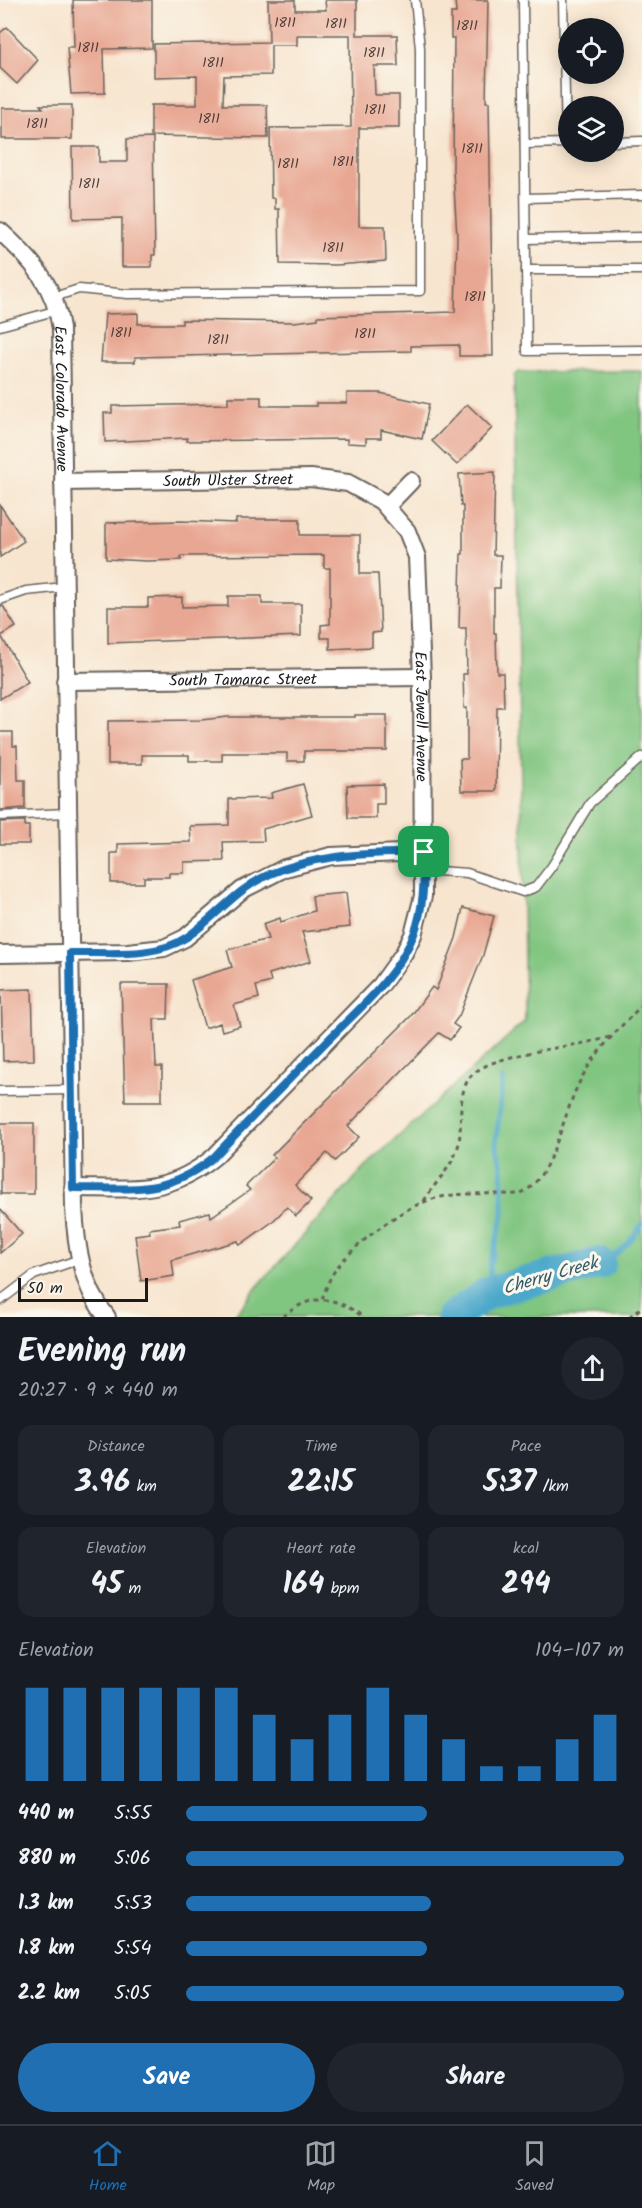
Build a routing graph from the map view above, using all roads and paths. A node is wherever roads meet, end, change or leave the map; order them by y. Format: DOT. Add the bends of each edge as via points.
graph roads {
  1 [pos="415,0"];
  2 [pos="523,0"];
  3 [pos="564,0"];
  4 [pos="566,96"];
  5 [pos="642,141"];
  6 [pos="624,142"];
  7 [pos="558,143"];
  8 [pos="525,144"];
  9 [pos="642,195"];
  10 [pos="526,198"];
  11 [pos="0,231"];
  12 [pos="642,237"];
  13 [pos="526,239"];
  14 [pos="526,270"];
  15 [pos="642,270"];
  16 [pos="56,303"];
  17 [pos="0,326"];
  18 [pos="642,350"];
  19 [pos="411,481"];
  20 [pos="63,482"];
  21 [pos="387,506"];
  22 [pos="64,587"];
  23 [pos="0,600"];
  24 [pos="422,677"];
  25 [pos="65,681"];
  26 [pos="642,757"];
  27 [pos="68,813"];
  28 [pos="0,816"];
  29 [pos="424,852"];
  30 [pos="424,870"];
  31 [pos="70,953"];
  32 [pos="0,954"];
  33 [pos="642,1005"];
  34 [pos="611,1037"];
  35 [pos="72,1090"];
  36 [pos="0,1091"];
  37 [pos="73,1188"];
  38 [pos="424,1201"];
  39 [pos="80,1259"];
  40 [pos="322,1299"];
  41 [pos="0,1301"];
  42 [pos="642,1307"];
  43 [pos="107,1317"];
  44 [pos="283,1317"];
  45 [pos="363,1317"];
  46 [pos="629,1317"];
  1 -- 16 [label="lane" via="420,48 420,291 139,295 77,289"];
  2 -- 8 [label="lane"];
  3 -- 4 [label="lane"];
  5 -- 6 [label="lane"];
  7 -- 8 [label="lane"];
  8 -- 10 [label="lane"];
  9 -- 10 [label="lane"];
  10 -- 13 [label="lane"];
  11 -- 16 [label="street, East Colorado Avenue" via="41,271"];
  12 -- 13 [label="lane"];
  13 -- 14 [label="lane"];
  14 -- 15 [label="lane"];
  14 -- 18 [label="lane" via="527,351"];
  16 -- 17 [label="lane"];
  16 -- 20 [label="street, East Colorado Avenue" via="63,349"];
  19 -- 21 [label="street"];
  20 -- 21 [label="street, South Ulster Street" via="324,478 360,488"];
  20 -- 22 [label="street, East Colorado Avenue"];
  21 -- 24 [label="street, East Jewell Avenue" via="407,531 417,557"];
  22 -- 23 [label="lane" via="26,591"];
  22 -- 25 [label="street, East Colorado Avenue"];
  24 -- 25 [label="street, South Tamarac Street"];
  24 -- 29 [label="street, East Jewell Avenue"];
  25 -- 27 [label="street, East Colorado Avenue"];
  26 -- 30 [label="lane" via="590,803 536,888 523,892 457,871"];
  27 -- 28 [label="lane"];
  27 -- 31 [label="street, East Colorado Avenue"];
  29 -- 30 [label="street, East Jewell Avenue"];
  29 -- 31 [label="street" via="342,855 297,864 242,890 196,930 170,946"];
  30 -- 37 [label="street, East Jewell Avenue" via="422,903 413,935 381,985 200,1168 162,1186"];
  31 -- 32 [label="street"];
  31 -- 35 [label="street, East Colorado Avenue"];
  33 -- 34 [label="path"];
  34 -- 38 [label="path" via="580,1080 538,1181 521,1194 453,1195"];
  34 -- 38 [label="path" via="495,1060 473,1074 465,1090 458,1148 445,1175"];
  35 -- 36 [label="lane"];
  35 -- 37 [label="street, East Colorado Avenue"];
  37 -- 39 [label="street, East Colorado Avenue"];
  38 -- 40 [label="path" via="402,1213 348,1256 335,1270"];
  39 -- 41 [label="lane" via="34,1275"];
  39 -- 43 [label="street, East Colorado Avenue" via="91,1292"];
  40 -- 44 [label="path" via="303,1302"];
  40 -- 45 [label="path"];
  42 -- 46 [label="path"];
}
